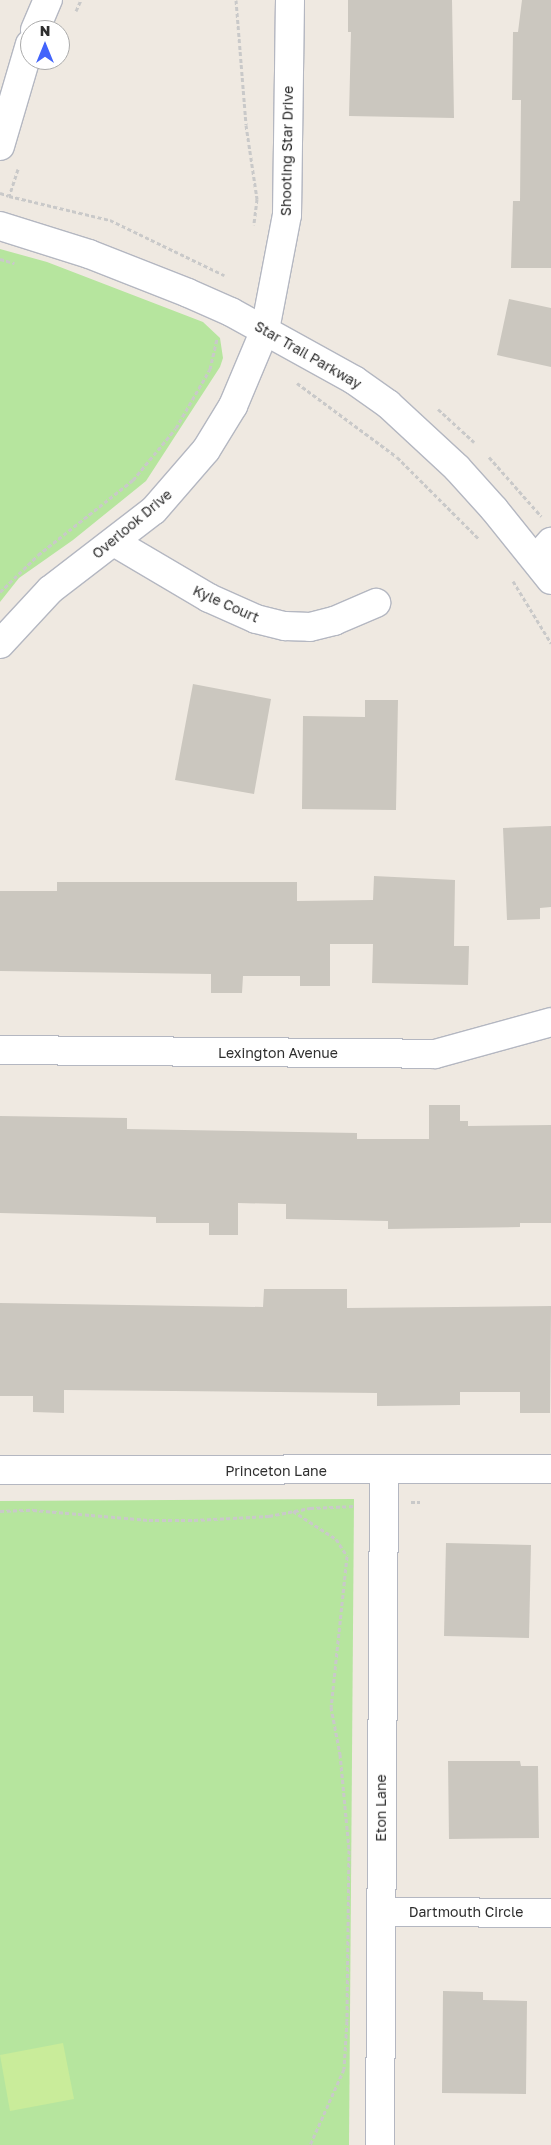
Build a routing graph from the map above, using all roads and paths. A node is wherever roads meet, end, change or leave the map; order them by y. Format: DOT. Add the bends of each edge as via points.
graph roads {
  1 [pos="48,0"];
  2 [pos="236,0"];
  3 [pos="290,0"];
  4 [pos="40,20"];
  5 [pos="22,70"];
  6 [pos="0,146"];
  7 [pos="0,193"];
  8 [pos="9,196"];
  9 [pos="0,226"];
  10 [pos="253,234"];
  11 [pos="0,259"];
  12 [pos="18,264"];
  13 [pos="265,330"];
  14 [pos="212,336"];
  15 [pos="217,339"];
  16 [pos="254,357"];
  17 [pos="293,380"];
  18 [pos="114,542"];
  19 [pos="486,546"];
  20 [pos="546,560"];
  21 [pos="509,575"];
  22 [pos="0,592"];
  23 [pos="376,603"];
  24 [pos="551,643"];
  25 [pos="0,644"];
  26 [pos="551,1022"];
  27 [pos="0,1050"];
  28 [pos="551,1469"];
  29 [pos="0,1470"];
  30 [pos="384,1471"];
  31 [pos="0,1511"];
  32 [pos="380,1912"];
  33 [pos="551,1913"];
  34 [pos="310,2145"];
  35 [pos="380,2145"];
  1 -- 4 [label="street"];
  2 -- 10 [label="path" via="246,125 257,199"];
  3 -- 13 [label="street, Shooting Star Drive" via="287,215"];
  5 -- 6 [label="street"];
  7 -- 8 [label="path"];
  9 -- 13 [label="street, Star Trail Parkway" via="133,271"];
  11 -- 12 [label="path"];
  13 -- 16 [label="street, Overlook Drive"];
  13 -- 20 [label="street, Star Trail Parkway" via="354,380 388,404"];
  14 -- 15 [label="path"];
  15 -- 16 [label="path"];
  15 -- 22 [label="path" via="210,369 176,428 133,480 38,555"];
  16 -- 18 [label="street, Overlook Drive" via="233,406 206,450 154,510"];
  17 -- 19 [label="path" via="397,457"];
  18 -- 23 [label="street, Kyle Court" via="209,598 256,619 285,626 310,627 334,621"];
  18 -- 25 [label="street, Overlook Drive" via="50,590"];
  21 -- 24 [label="path"];
  26 -- 27 [label="street, Lexington Avenue" via="435,1054"];
  28 -- 30 [label="street, Princeton Lane"];
  29 -- 30 [label="street, Princeton Lane"];
  30 -- 32 [label="street, Eton Lane"];
  31 -- 34 [label="path" via="33,1510 149,1520 269,1516 293,1512 336,1539 347,1556 331,1706 340,1754 349,1850 348,2021 344,2069"];
  32 -- 33 [label="street, Dartmouth Circle"];
  32 -- 35 [label="street, Eton Lane"];
}
